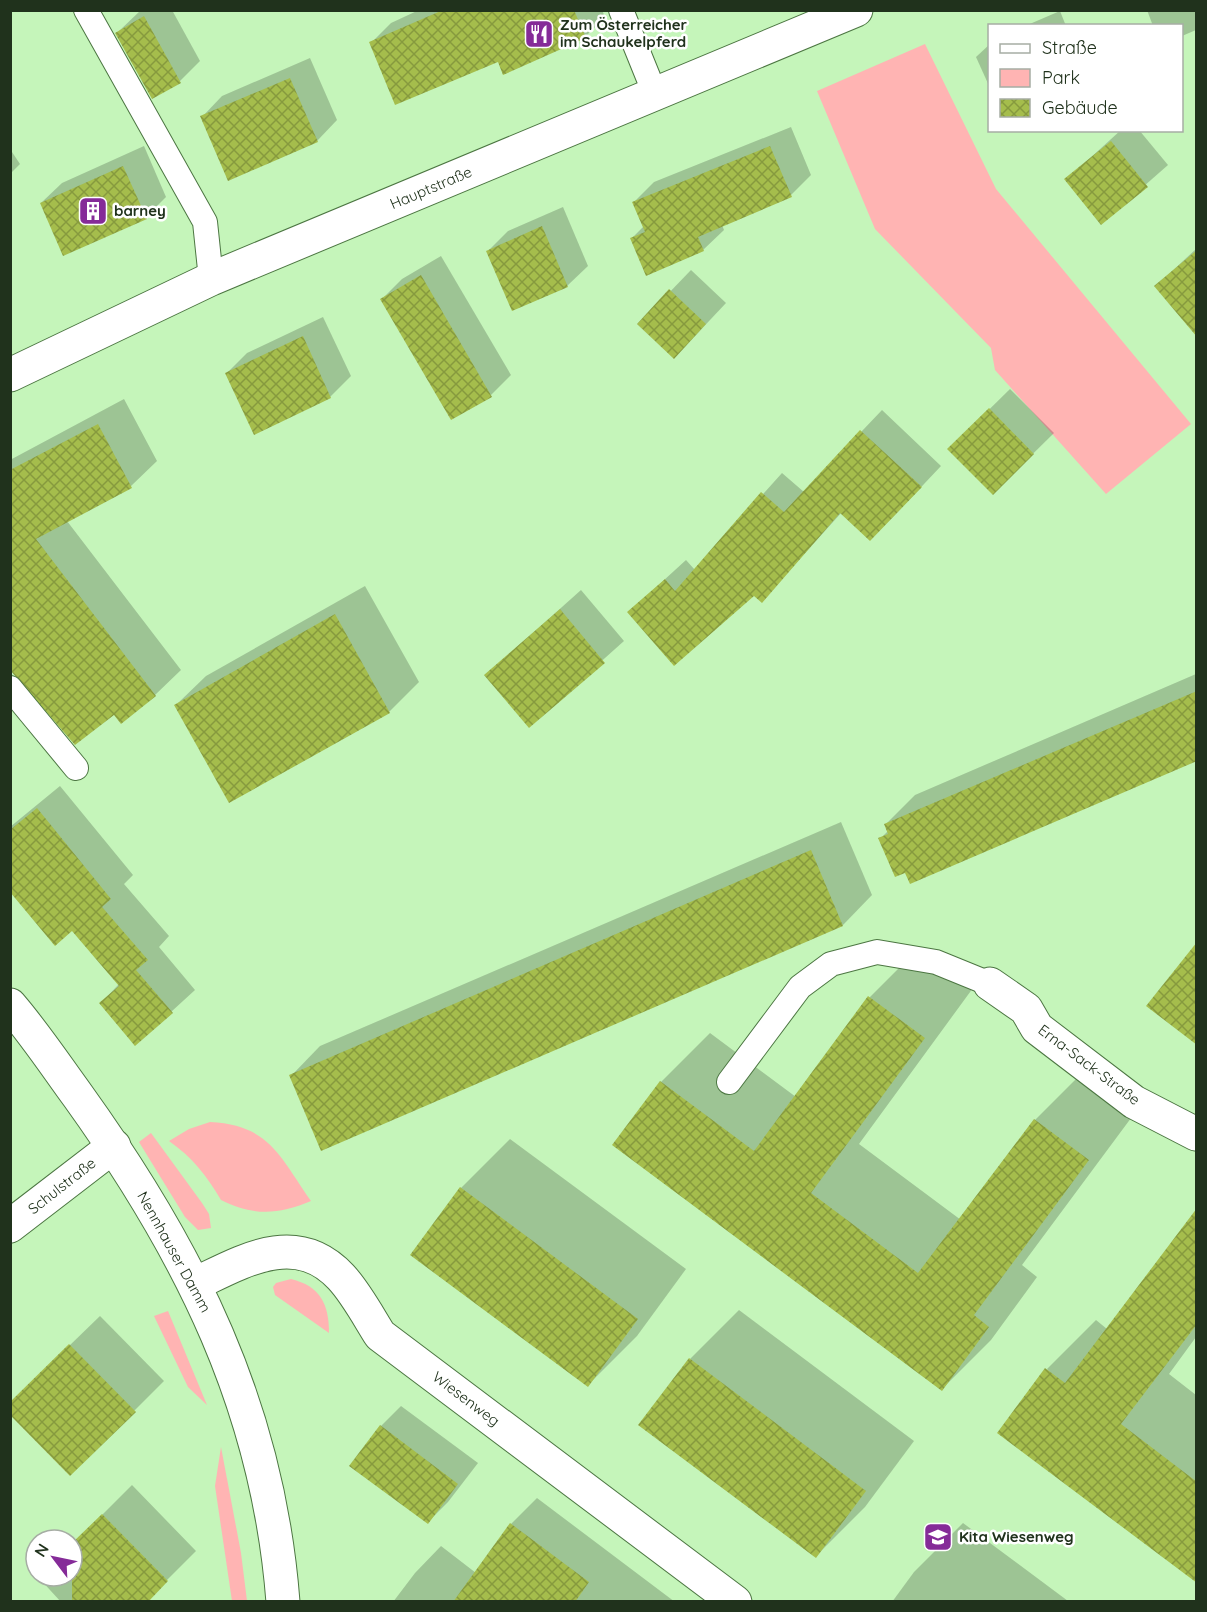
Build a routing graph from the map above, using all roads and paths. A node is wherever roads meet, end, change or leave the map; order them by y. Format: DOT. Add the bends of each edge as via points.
graph roads {
  1 [pos="86,10"];
  2 [pos="621,10"];
  3 [pos="856,10"];
  4 [pos="656,94"];
  5 [pos="211,279"];
  6 [pos="10,375"];
  7 [pos="10,688"];
  8 [pos="76,768"];
  9 [pos="990,984"];
  10 [pos="10,1005"];
  11 [pos="729,1082"];
  12 [pos="1197,1134"];
  13 [pos="114,1146"];
  14 [pos="10,1226"];
  15 [pos="195,1284"];
  16 [pos="283,1602"];
  17 [pos="735,1602"];
  1 -- 5 [label="lane" via="205,222"];
  2 -- 4 [label="lane"];
  3 -- 4 [label="street, Hauptstraße"];
  4 -- 5 [label="street, Hauptstraße"];
  5 -- 6 [label="street, Hauptstraße"];
  7 -- 8 [label="lane"];
  9 -- 11 [label="lane" via="936,962 877,952 831,964 800,987"];
  9 -- 12 [label="street, Erna-Sack-Straße" via="1026,1009 1037,1028 1134,1102"];
  10 -- 13 [label="street, Nennhauser Damm"];
  13 -- 14 [label="street, Schulstraße"];
  13 -- 15 [label="street, Nennhauser Damm"];
  15 -- 16 [label="street, Nennhauser Damm" via="226,1351 250,1421 270,1506"];
  15 -- 17 [label="street, Wiesenweg" via="242,1262 283,1250 329,1266 342,1278 380,1335"];
}
